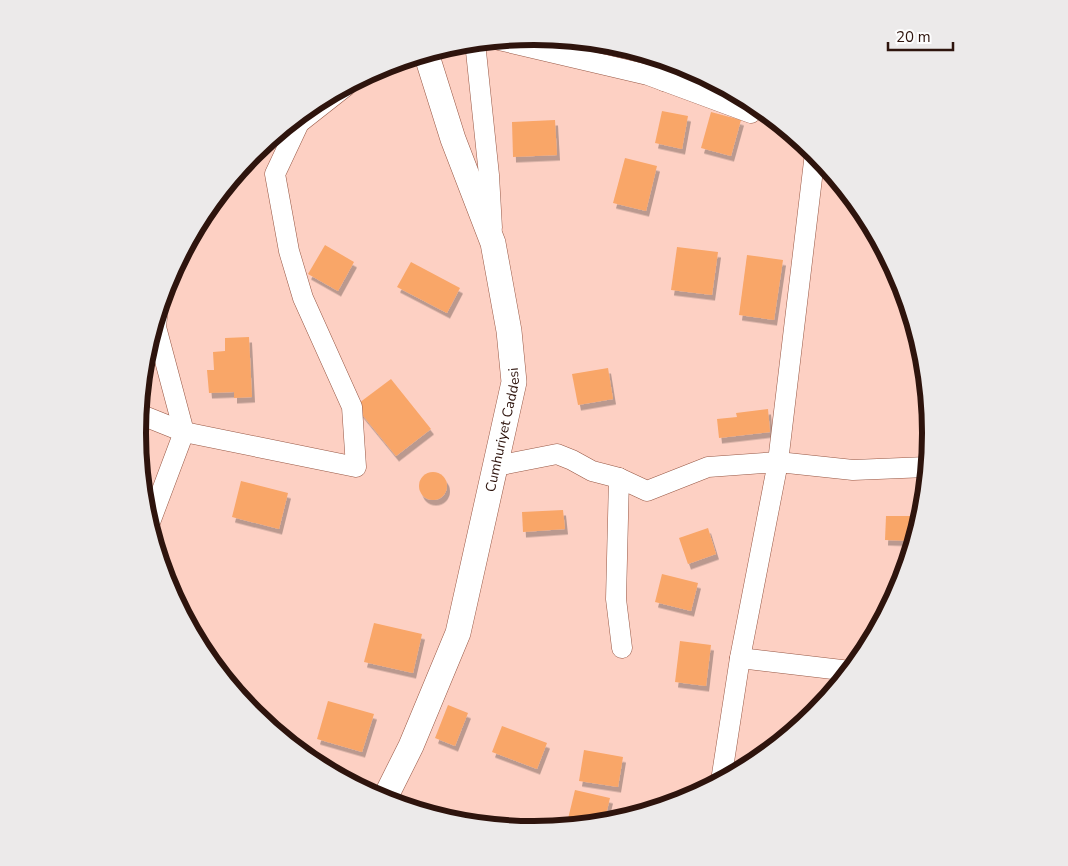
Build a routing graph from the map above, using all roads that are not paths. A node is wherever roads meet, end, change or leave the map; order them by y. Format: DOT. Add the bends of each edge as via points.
graph roads {
  1 [pos="522,45"];
  2 [pos="476,49"];
  3 [pos="428,60"];
  4 [pos="668,69"];
  5 [pos="664,81"];
  6 [pos="751,112"];
  7 [pos="298,125"];
  8 [pos="814,165"];
  9 [pos="493,243"];
  10 [pos="158,336"];
  11 [pos="147,417"];
  12 [pos="184,432"];
  13 [pos="778,462"];
  14 [pos="496,466"];
  15 [pos="920,467"];
  16 [pos="619,478"];
  17 [pos="154,512"];
  18 [pos="622,648"];
  19 [pos="740,658"];
  20 [pos="841,670"];
  21 [pos="722,772"];
  22 [pos="388,792"];
  1 -- 5 [label="street"];
  2 -- 9 [label="street"];
  3 -- 9 [label="street, Cumhuriyet Caddesi" via="453,139"];
  4 -- 5 [label="street"];
  5 -- 6 [label="street"];
  7 -- 12 [label="street" via="275,174 289,251 303,298 352,407 356,467"];
  8 -- 13 [label="street"];
  9 -- 14 [label="street, Cumhuriyet Caddesi" via="509,332 514,382"];
  10 -- 12 [label="street"];
  11 -- 12 [label="street"];
  12 -- 17 [label="street"];
  13 -- 15 [label="street" via="853,470"];
  13 -- 16 [label="street" via="708,467 647,491"];
  13 -- 19 [label="street"];
  14 -- 16 [label="street" via="557,454 592,471"];
  14 -- 22 [label="street, Cumhuriyet Caddesi" via="458,633 411,746"];
  16 -- 18 [label="street" via="616,599"];
  19 -- 20 [label="street"];
  19 -- 21 [label="street"];
}
